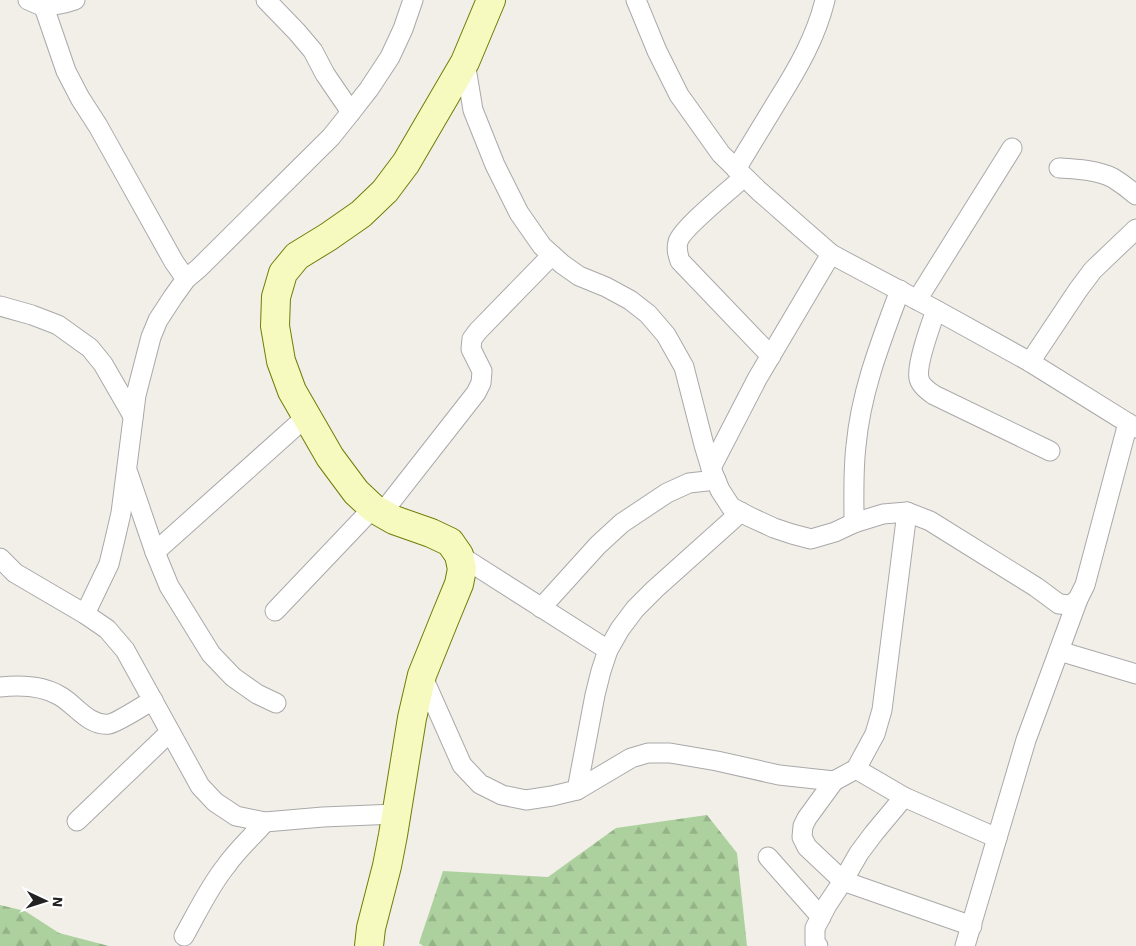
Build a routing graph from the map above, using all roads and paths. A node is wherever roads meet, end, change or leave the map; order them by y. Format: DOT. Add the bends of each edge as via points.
graph roads {
  1 [pos="75,0"];
  2 [pos="266,0"];
  3 [pos="413,0"];
  4 [pos="491,0"];
  5 [pos="636,0"];
  6 [pos="825,0"];
  7 [pos="36,4"];
  8 [pos="465,62"];
  9 [pos="351,112"];
  10 [pos="1012,148"];
  11 [pos="1059,168"];
  12 [pos="740,173"];
  13 [pos="1136,195"];
  14 [pos="1136,229"];
  15 [pos="831,254"];
  16 [pos="552,255"];
  17 [pos="186,279"];
  18 [pos="900,290"];
  19 [pos="917,300"];
  20 [pos="0,306"];
  21 [pos="936,310"];
  22 [pos="771,356"];
  23 [pos="1030,362"];
  24 [pos="133,416"];
  25 [pos="307,416"];
  26 [pos="1132,425"];
  27 [pos="1050,451"];
  28 [pos="126,467"];
  29 [pos="714,474"];
  30 [pos="378,510"];
  31 [pos="741,512"];
  32 [pos="907,512"];
  33 [pos="854,523"];
  34 [pos="155,552"];
  35 [pos="459,555"];
  36 [pos="0,558"];
  37 [pos="1078,599"];
  38 [pos="541,608"];
  39 [pos="275,611"];
  40 [pos="85,614"];
  41 [pos="608,650"];
  42 [pos="1059,651"];
  43 [pos="1136,674"];
  44 [pos="422,675"];
  45 [pos="0,687"];
  46 [pos="153,700"];
  47 [pos="276,703"];
  48 [pos="170,732"];
  49 [pos="856,769"];
  50 [pos="834,781"];
  51 [pos="577,790"];
  52 [pos="904,797"];
  53 [pos="77,821"];
  54 [pos="394,824"];
  55 [pos="260,828"];
  56 [pos="997,838"];
  57 [pos="768,857"];
  58 [pos="843,881"];
  59 [pos="972,926"];
  60 [pos="818,930"];
  61 [pos="184,936"];
  62 [pos="369,946"];
  63 [pos="800,946"];
  64 [pos="965,946"];
  1 -- 7 [label="street"];
  2 -- 9 [label="street" via="313,51"];
  3 -- 9 [label="street" via="390,57"];
  4 -- 8 [label="street"];
  5 -- 12 [label="street" via="680,95 721,154"];
  6 -- 12 [label="street" via="815,33 800,64"];
  7 -- 17 [label="street" via="66,71"];
  8 -- 16 [label="street" via="473,110 495,165 519,213"];
  8 -- 25 [label="street" via="406,163 385,191 360,214 297,256 283,273 276,297 275,326 281,360 292,391"];
  9 -- 17 [label="street" via="331,137"];
  10 -- 19 [label="street"];
  11 -- 13 [label="street" via="1102,174"];
  12 -- 15 [label="street"];
  12 -- 22 [label="street" via="687,228 678,241 677,253 680,261"];
  14 -- 23 [label="street" via="1093,270"];
  15 -- 18 [label="street"];
  15 -- 22 [label="street"];
  16 -- 29 [label="street" via="579,276 630,300 648,314 666,335 684,367"];
  16 -- 30 [label="street" via="472,339 471,349 482,371 476,393"];
  17 -- 24 [label="street" via="158,320 151,337"];
  18 -- 19 [label="street"];
  18 -- 33 [label="street" via="867,384 861,413 854,476"];
  19 -- 21 [label="street"];
  20 -- 24 [label="street" via="58,325 90,348"];
  21 -- 23 [label="street"];
  21 -- 27 [label="street" via="919,366 918,379 923,386 934,395"];
  22 -- 29 [label="street"];
  23 -- 26 [label="street"];
  24 -- 28 [label="street"];
  25 -- 30 [label="street" via="330,457 356,492"];
  25 -- 34 [label="street"];
  26 -- 37 [label="street" via="1088,576"];
  28 -- 34 [label="street"];
  28 -- 40 [label="street" via="109,564"];
  29 -- 31 [label="street" via="731,507"];
  29 -- 38 [label="street" via="667,493 626,520 598,545"];
  30 -- 35 [label="street" via="394,520 450,542"];
  30 -- 39 [label="street"];
  31 -- 33 [label="street" via="774,528 811,539"];
  31 -- 41 [label="street" via="635,609"];
  32 -- 33 [label="street" via="883,514"];
  32 -- 37 [label="street" via="930,520 1059,604 1071,605"];
  32 -- 49 [label="street" via="882,710 875,734"];
  34 -- 47 [label="street" via="169,586 211,654 233,677"];
  35 -- 38 [label="street"];
  35 -- 44 [label="street" via="462,569 458,584"];
  36 -- 40 [label="street" via="15,572"];
  37 -- 42 [label="street"];
  38 -- 41 [label="street"];
  40 -- 46 [label="street" via="107,630 125,650"];
  41 -- 51 [label="street"];
  42 -- 43 [label="street"];
  42 -- 56 [label="street" via="1026,740"];
  44 -- 51 [label="street" via="462,765 480,784 502,795 526,800"];
  44 -- 54 [label="street"];
  45 -- 46 [label="street" via="46,689 97,724 110,724"];
  46 -- 48 [label="street"];
  48 -- 53 [label="street"];
  48 -- 55 [label="street" via="200,786 214,802"];
  49 -- 50 [label="street"];
  49 -- 52 [label="street"];
  50 -- 51 [label="street" via="779,775 670,753 648,753 630,758"];
  50 -- 58 [label="street" via="807,818 802,837 808,848"];
  52 -- 56 [label="street"];
  52 -- 58 [label="street" via="859,853"];
  54 -- 55 [label="street" via="323,817"];
  54 -- 62 [label="street" via="387,866 370,928"];
  55 -- 61 [label="street" via="236,852"];
  56 -- 59 [label="street"];
  57 -- 60 [label="street"];
  58 -- 59 [label="street"];
  58 -- 60 [label="street" via="827,905"];
  59 -- 64 [label="street"];
  60 -- 63 [label="street"];
}
